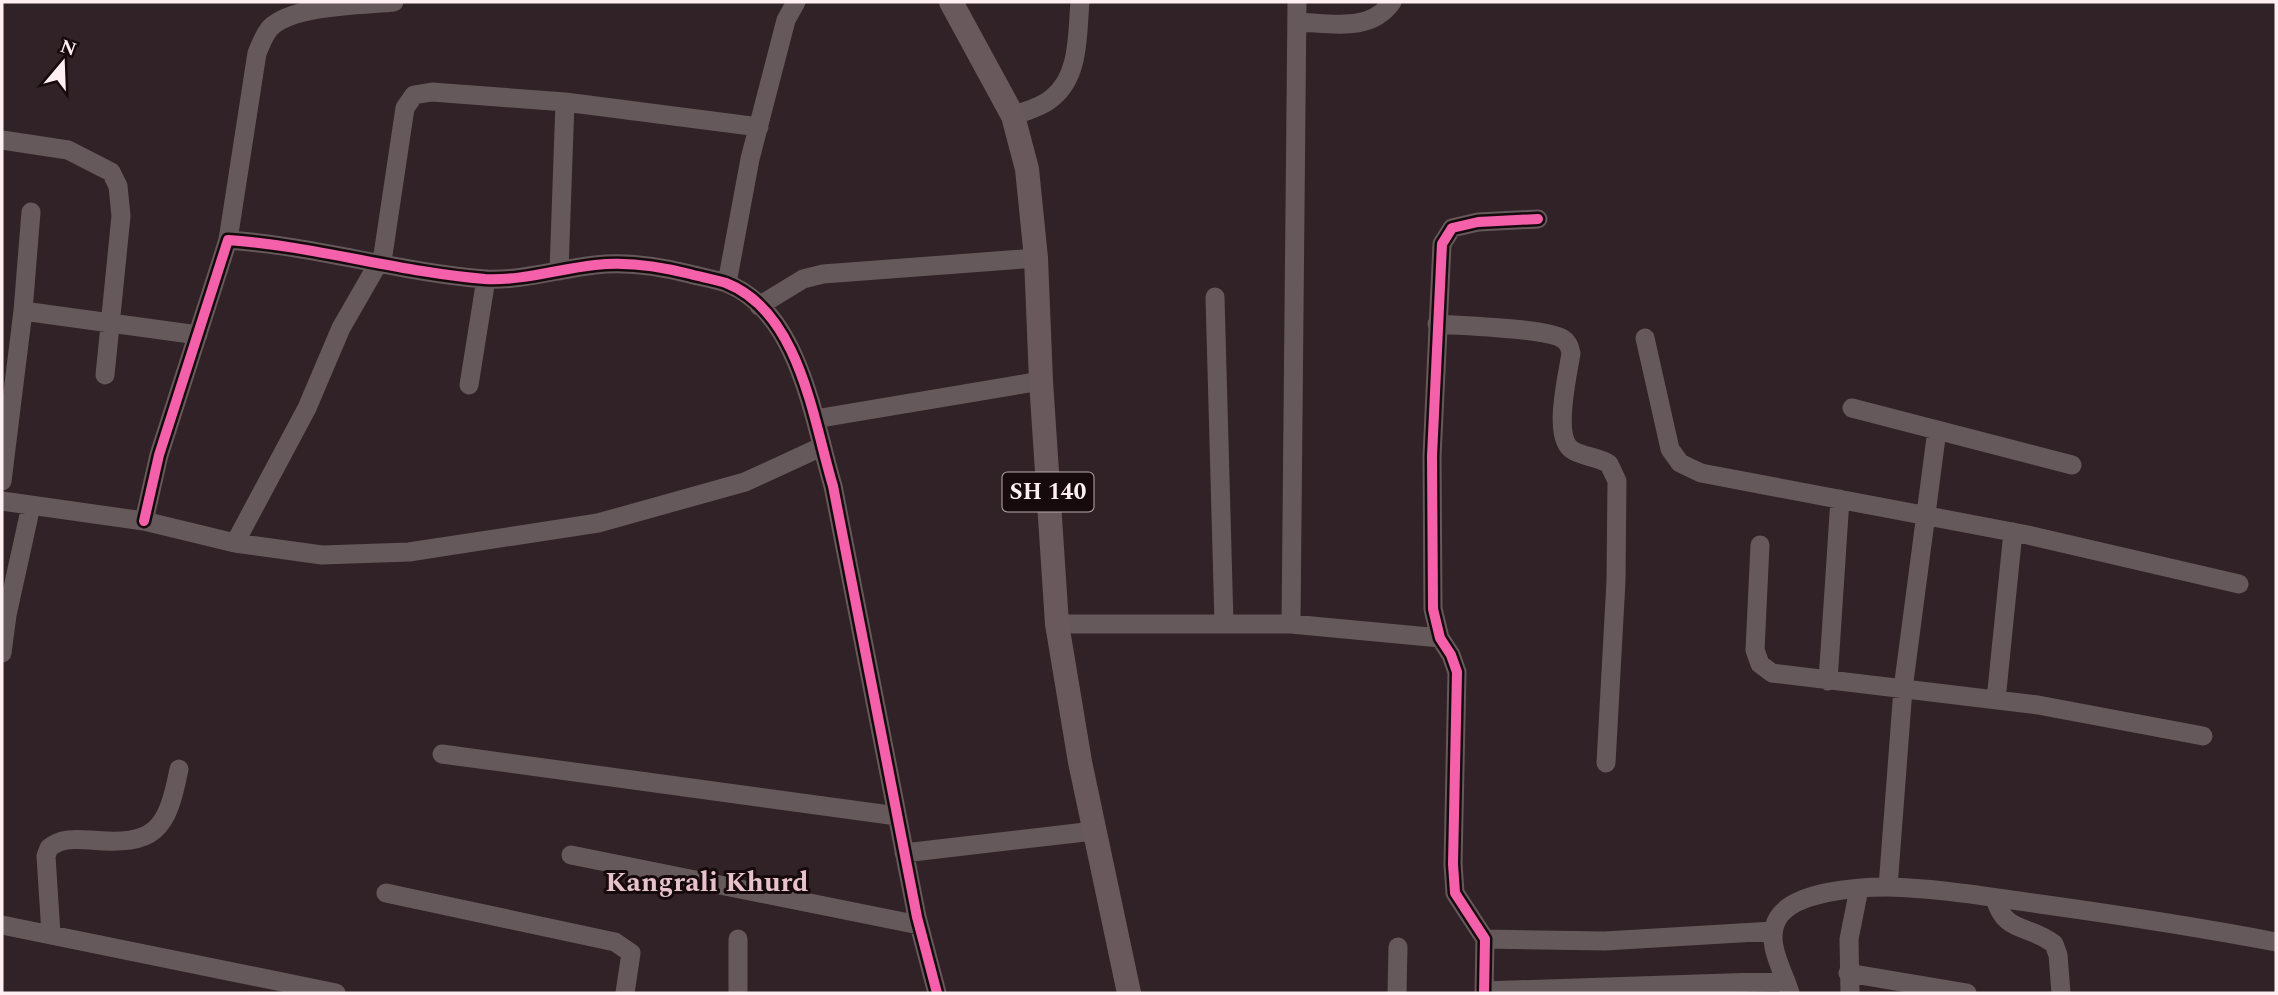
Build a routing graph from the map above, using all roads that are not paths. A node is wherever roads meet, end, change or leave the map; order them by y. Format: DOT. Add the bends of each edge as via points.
graph roads {
  1 [pos="394,2"];
  2 [pos="796,2"];
  3 [pos="951,2"];
  4 [pos="1080,2"];
  5 [pos="1297,2"];
  6 [pos="1392,2"];
  7 [pos="1297,22"];
  8 [pos="565,102"];
  9 [pos="1013,116"];
  10 [pos="759,127"];
  11 [pos="2,140"];
  12 [pos="32,212"];
  13 [pos="1538,219"];
  14 [pos="228,240"];
  15 [pos="1036,258"];
  16 [pos="380,264"];
  17 [pos="559,271"];
  18 [pos="486,279"];
  19 [pos="727,284"];
  20 [pos="1215,297"];
  21 [pos="759,306"];
  22 [pos="23,311"];
  23 [pos="108,323"];
  24 [pos="1437,324"];
  25 [pos="198,335"];
  26 [pos="1645,338"];
  27 [pos="105,375"];
  28 [pos="1041,381"];
  29 [pos="469,386"];
  30 [pos="1852,408"];
  31 [pos="815,419"];
  32 [pos="1937,430"];
  33 [pos="821,447"];
  34 [pos="2073,465"];
  35 [pos="2,481"];
  36 [pos="1840,499"];
  37 [pos="2,501"];
  38 [pos="31,506"];
  39 [pos="1925,517"];
  40 [pos="144,521"];
  41 [pos="2013,532"];
  42 [pos="235,543"];
  43 [pos="1760,545"];
  44 [pos="2239,583"];
  45 [pos="1224,623"];
  46 [pos="1057,624"];
  47 [pos="1291,624"];
  48 [pos="1440,638"];
  49 [pos="2,653"];
  50 [pos="1828,681"];
  51 [pos="1903,689"];
  52 [pos="1996,700"];
  53 [pos="2203,736"];
  54 [pos="442,754"];
  55 [pos="1606,763"];
  56 [pos="179,769"];
  57 [pos="897,816"];
  58 [pos="1094,831"];
  59 [pos="904,853"];
  60 [pos="571,855"];
  61 [pos="1888,887"];
  62 [pos="1859,889"];
  63 [pos="386,893"];
  64 [pos="1995,898"];
  65 [pos="2,925"];
  66 [pos="919,925"];
  67 [pos="1773,931"];
  68 [pos="51,934"];
  69 [pos="738,939"];
  70 [pos="1485,939"];
  71 [pos="2276,942"];
  72 [pos="1398,947"];
  73 [pos="1848,973"];
  74 [pos="1788,987"];
  75 [pos="1484,992"];
  76 [pos="336,993"];
  77 [pos="625,993"];
  78 [pos="738,993"];
  79 [pos="937,993"];
  80 [pos="1129,993"];
  81 [pos="1397,993"];
  82 [pos="1850,993"];
  83 [pos="1967,993"];
  84 [pos="2061,993"];
  1 -- 14 [label="street" via="311,11 281,21 264,37 257,53"];
  2 -- 10 [label="street" via="786,20"];
  3 -- 9 [label="main road, SH 140"];
  4 -- 9 [label="street" via="1067,85 1051,100"];
  5 -- 7 [label="street"];
  6 -- 7 [label="street" via="1374,21"];
  7 -- 47 [label="street"];
  8 -- 10 [label="street"];
  8 -- 16 [label="street" via="432,92 414,95 405,108"];
  8 -- 17 [label="street"];
  9 -- 15 [label="main road, SH 140" via="1027,169"];
  10 -- 19 [label="street"];
  11 -- 23 [label="street" via="68,150 111,172 118,186 121,216"];
  12 -- 22 [label="street"];
  13 -- 24 [label="street" via="1452,228 1442,244"];
  14 -- 16 [label="street" via="282,243"];
  14 -- 25 [label="street"];
  15 -- 21 [label="street" via="823,274 794,283"];
  15 -- 28 [label="main road, SH 140"];
  16 -- 18 [label="street"];
  16 -- 42 [label="street" via="341,328 307,408"];
  17 -- 18 [label="street"];
  17 -- 19 [label="street" via="627,263"];
  18 -- 29 [label="street"];
  19 -- 21 [label="street"];
  20 -- 45 [label="street"];
  21 -- 31 [label="street" via="794,351"];
  22 -- 23 [label="street"];
  22 -- 35 [label="street"];
  23 -- 25 [label="street"];
  23 -- 27 [label="street"];
  24 -- 48 [label="street" via="1433,609"];
  24 -- 55 [label="street" via="1539,333 1569,346 1563,441 1575,452 1609,464 1617,481"];
  25 -- 40 [label="street" via="159,455"];
  26 -- 36 [label="street" via="1670,449 1680,463 1701,473"];
  28 -- 31 [label="street"];
  28 -- 46 [label="main road, SH 140"];
  30 -- 32 [label="street"];
  31 -- 33 [label="street"];
  32 -- 34 [label="street"];
  32 -- 39 [label="street"];
  33 -- 42 [label="street" via="745,482 598,523 408,552 322,555"];
  33 -- 57 [label="street" via="834,486"];
  36 -- 39 [label="street"];
  36 -- 50 [label="street"];
  37 -- 38 [label="street"];
  38 -- 40 [label="street"];
  38 -- 49 [label="street"];
  39 -- 41 [label="street"];
  39 -- 51 [label="street"];
  40 -- 42 [label="street"];
  41 -- 44 [label="street"];
  41 -- 52 [label="street"];
  43 -- 50 [label="street" via="1756,659 1772,673"];
  45 -- 46 [label="street"];
  45 -- 47 [label="street"];
  46 -- 58 [label="main road, SH 140"];
  47 -- 48 [label="street"];
  48 -- 70 [label="street" via="1457,672 1455,893"];
  50 -- 51 [label="street"];
  51 -- 52 [label="street"];
  51 -- 61 [label="street"];
  52 -- 53 [label="street"];
  54 -- 57 [label="street"];
  56 -- 68 [label="street" via="172,807 150,834 126,844 64,839 49,848"];
  57 -- 59 [label="street"];
  58 -- 59 [label="street"];
  58 -- 80 [label="main road, SH 140"];
  59 -- 66 [label="street"];
  60 -- 66 [label="street"];
  61 -- 62 [label="street"];
  61 -- 64 [label="street"];
  62 -- 67 [label="street" via="1803,899 1779,916"];
  62 -- 73 [label="street"];
  63 -- 77 [label="street" via="626,946 631,953"];
  64 -- 71 [label="street" via="2185,924"];
  64 -- 84 [label="street" via="2005,922 2054,944"];
  65 -- 68 [label="street"];
  66 -- 79 [label="street"];
  67 -- 70 [label="street" via="1605,941"];
  67 -- 74 [label="street" via="1773,946"];
  68 -- 76 [label="street"];
  69 -- 78 [label="street"];
  70 -- 75 [label="street"];
  72 -- 81 [label="street"];
  73 -- 82 [label="street"];
  73 -- 83 [label="street"];
  74 -- 75 [label="street"];
}
